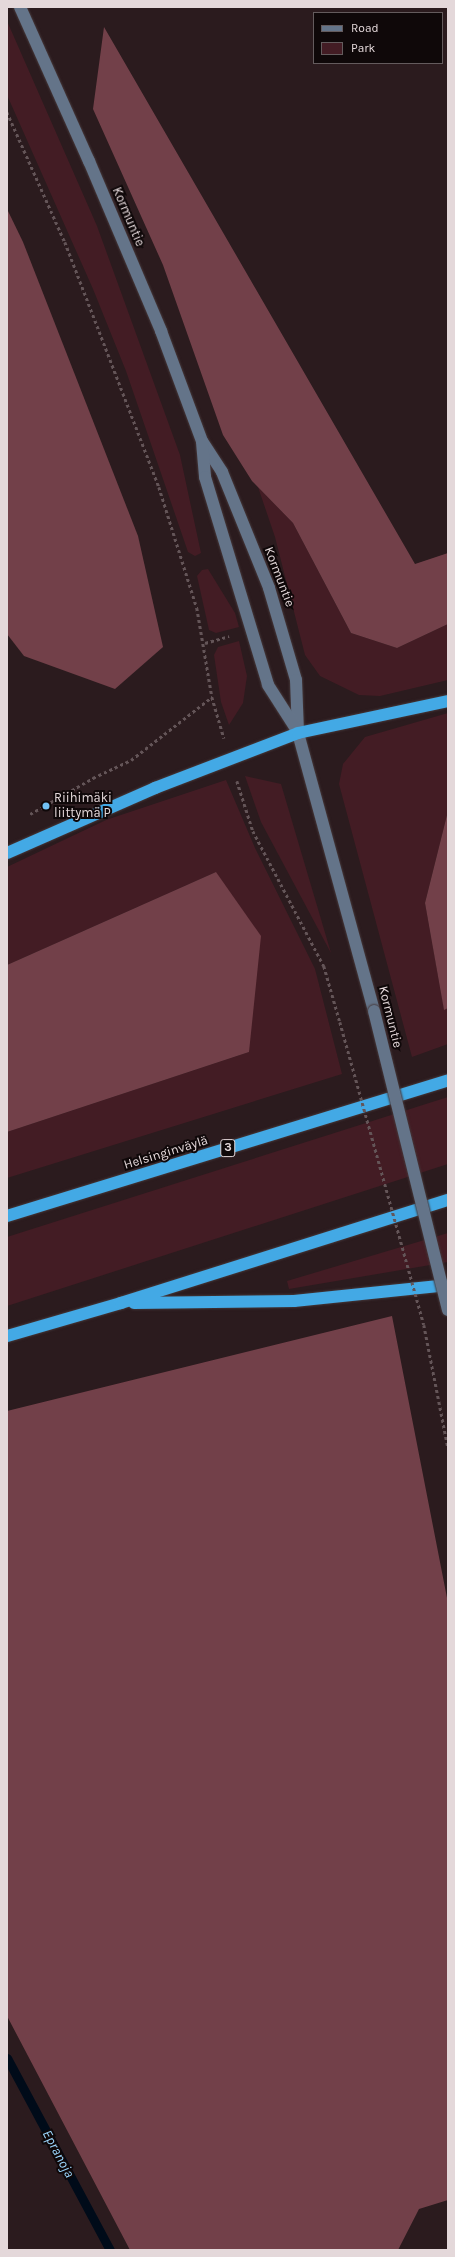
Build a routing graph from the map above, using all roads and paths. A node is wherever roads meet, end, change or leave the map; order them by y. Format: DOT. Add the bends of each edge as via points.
graph roads {
  1 [pos="20,7"];
  2 [pos="7,112"];
  3 [pos="202,441"];
  4 [pos="212,697"];
  5 [pos="448,701"];
  6 [pos="298,733"];
  7 [pos="230,758"];
  8 [pos="30,814"];
  9 [pos="7,853"];
  10 [pos="448,1080"];
  11 [pos="448,1200"];
  12 [pos="7,1216"];
  13 [pos="448,1285"];
  14 [pos="121,1303"];
  15 [pos="448,1310"];
  16 [pos="7,1336"];
  17 [pos="448,1447"];
  1 -- 3 [label="street, Kormuntie" via="161,331"];
  2 -- 4 [label="path" via="65,242 156,480 197,608"];
  3 -- 6 [label="street, Kormuntie" via="205,477 268,685"];
  3 -- 6 [label="street, Kormuntie" via="222,472 280,622 296,680"];
  4 -- 7 [label="path"];
  4 -- 8 [label="path" via="131,760 93,778"];
  5 -- 6 [label="highway"];
  6 -- 7 [label="highway"];
  6 -- 15 [label="street, Kormuntie, bridge" via="374,1011"];
  7 -- 9 [label="highway" via="61,827"];
  7 -- 17 [label="path, bridge" via="253,831 324,966 424,1325"];
  10 -- 12 [label="highway, Helsinginväylä / 3"];
  11 -- 14 [label="highway"];
  13 -- 14 [label="highway" via="294,1301"];
  14 -- 16 [label="highway"];
}
